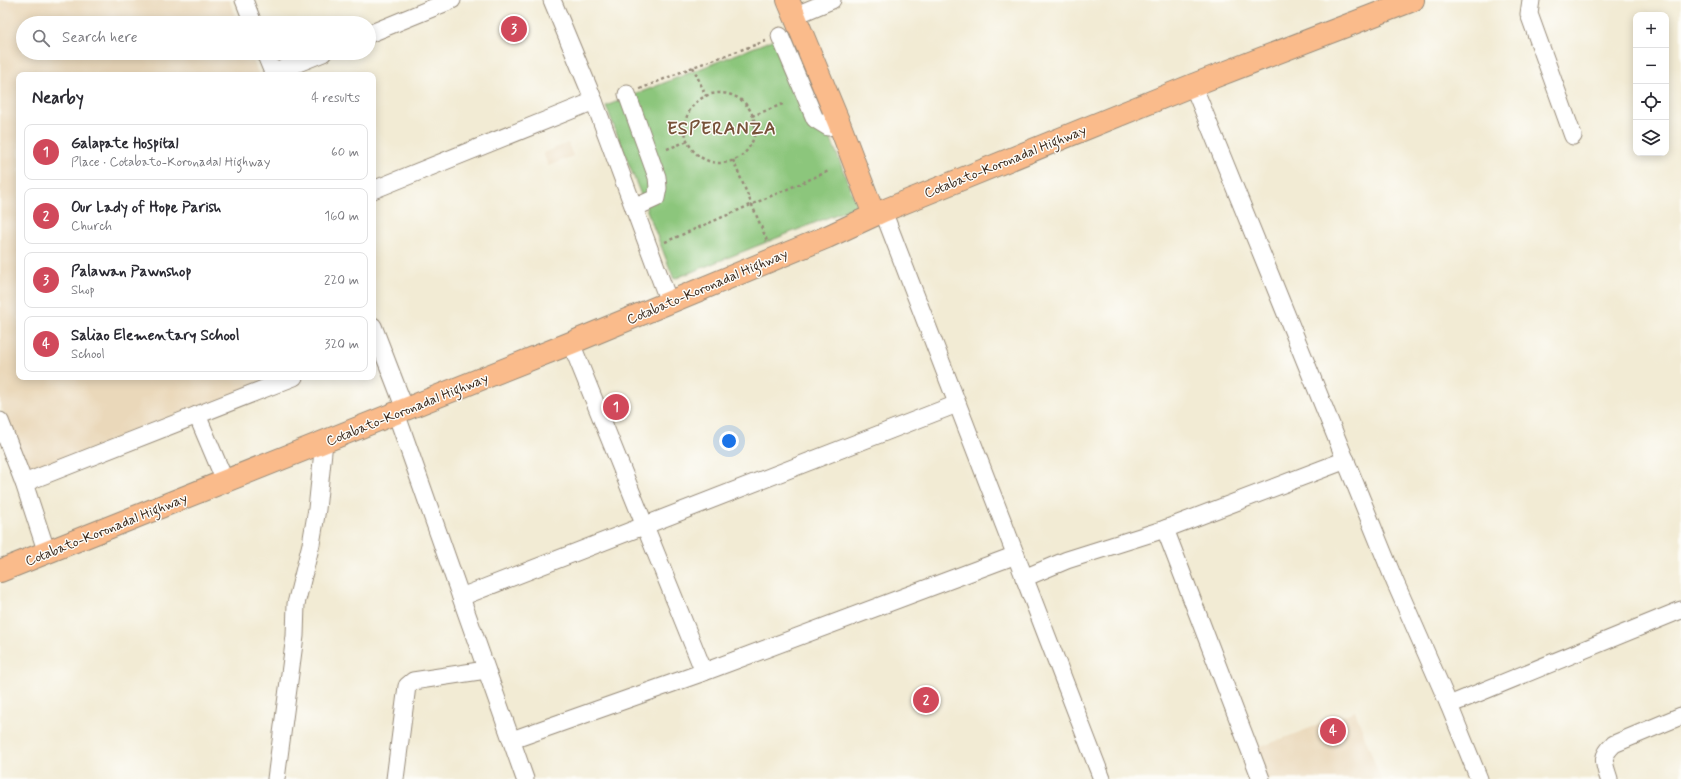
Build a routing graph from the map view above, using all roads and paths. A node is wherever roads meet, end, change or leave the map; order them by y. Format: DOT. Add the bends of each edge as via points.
graph roads {
  1 [pos="244,0"];
  2 [pos="452,0"];
  3 [pos="552,0"];
  4 [pos="832,0"];
  5 [pos="1413,0"];
  6 [pos="1531,0"];
  7 [pos="791,8"];
  8 [pos="250,16"];
  9 [pos="376,31"];
  10 [pos="780,36"];
  11 [pos="268,60"];
  12 [pos="307,60"];
  13 [pos="693,67"];
  14 [pos="273,72"];
  15 [pos="279,72"];
  16 [pos="1193,85"];
  17 [pos="627,94"];
  18 [pos="706,96"];
  19 [pos="594,101"];
  20 [pos="783,104"];
  21 [pos="752,116"];
  22 [pos="839,123"];
  23 [pos="1573,136"];
  24 [pos="688,141"];
  25 [pos="668,149"];
  26 [pos="733,160"];
  27 [pos="829,171"];
  28 [pos="376,189"];
  29 [pos="751,205"];
  30 [pos="634,208"];
  31 [pos="878,213"];
  32 [pos="664,242"];
  33 [pos="774,258"];
  34 [pos="669,302"];
  35 [pos="571,343"];
  36 [pos="376,344"];
  37 [pos="286,380"];
  38 [pos="957,404"];
  39 [pos="401,411"];
  40 [pos="197,415"];
  41 [pos="0,421"];
  42 [pos="324,442"];
  43 [pos="1346,460"];
  44 [pos="225,481"];
  45 [pos="24,483"];
  46 [pos="645,525"];
  47 [pos="1165,529"];
  48 [pos="47,553"];
  49 [pos="1016,555"];
  50 [pos="0,571"];
  51 [pos="1024,578"];
  52 [pos="461,597"];
  53 [pos="1681,610"];
  54 [pos="486,670"];
  55 [pos="704,672"];
  56 [pos="1449,705"];
  57 [pos="1681,716"];
  58 [pos="512,740"];
  59 [pos="276,779"];
  60 [pos="395,779"];
  61 [pos="525,779"];
  62 [pos="1102,779"];
  63 [pos="1261,779"];
  64 [pos="1479,779"];
  65 [pos="1609,779"];
  1 -- 8 [label="street"];
  2 -- 9 [label="street"];
  3 -- 19 [label="street"];
  4 -- 7 [label="street"];
  5 -- 16 [label="main road, Cotabato-Koronadal Highway"];
  6 -- 23 [label="street" via="1529,14"];
  7 -- 22 [label="main road"];
  10 -- 13 [label="path"];
  10 -- 22 [label="street" via="815,119 828,127"];
  11 -- 14 [label="street"];
  12 -- 15 [label="street"];
  13 -- 17 [label="path"];
  13 -- 18 [label="path"];
  16 -- 31 [label="main road, Cotabato-Koronadal Highway"];
  16 -- 43 [label="street"];
  17 -- 30 [label="street" via="657,177 658,188 656,198"];
  18 -- 21 [label="path" via="721,93 737,98 749,108"];
  18 -- 24 [label="path" via="690,110 685,131"];
  19 -- 28 [label="street"];
  19 -- 30 [label="street"];
  20 -- 21 [label="path"];
  21 -- 26 [label="path" via="752,142 747,150"];
  22 -- 31 [label="main road"];
  24 -- 25 [label="path"];
  24 -- 26 [label="path" via="692,149 706,161 724,163"];
  26 -- 29 [label="path"];
  27 -- 29 [label="path"];
  29 -- 32 [label="path"];
  29 -- 33 [label="path"];
  30 -- 34 [label="street"];
  31 -- 33 [label="main road, Cotabato-Koronadal Highway"];
  31 -- 38 [label="street"];
  33 -- 34 [label="main road, Cotabato-Koronadal Highway"];
  34 -- 35 [label="main road, Cotabato-Koronadal Highway"];
  35 -- 39 [label="main road, Cotabato-Koronadal Highway"];
  35 -- 46 [label="street"];
  36 -- 39 [label="street"];
  37 -- 40 [label="street"];
  38 -- 46 [label="street"];
  38 -- 49 [label="street"];
  39 -- 42 [label="main road, Cotabato-Koronadal Highway"];
  39 -- 52 [label="street"];
  40 -- 44 [label="street"];
  40 -- 45 [label="street"];
  41 -- 45 [label="street"];
  42 -- 44 [label="main road, Cotabato-Koronadal Highway"];
  42 -- 59 [label="street" via="311,544 296,604 295,636"];
  43 -- 47 [label="street"];
  43 -- 56 [label="street" via="1395,582"];
  44 -- 48 [label="main road, Cotabato-Koronadal Highway"];
  45 -- 48 [label="street"];
  46 -- 52 [label="street"];
  46 -- 55 [label="street"];
  47 -- 51 [label="street" via="1067,560"];
  47 -- 63 [label="street"];
  48 -- 50 [label="main road, Cotabato-Koronadal Highway"];
  49 -- 51 [label="street"];
  49 -- 55 [label="street"];
  51 -- 62 [label="street"];
  52 -- 54 [label="street"];
  53 -- 56 [label="street"];
  54 -- 58 [label="street"];
  54 -- 60 [label="street" via="413,682 407,686"];
  55 -- 58 [label="street"];
  56 -- 64 [label="street"];
  57 -- 65 [label="street" via="1614,744 1607,750 1604,764"];
  58 -- 61 [label="street"];
}
